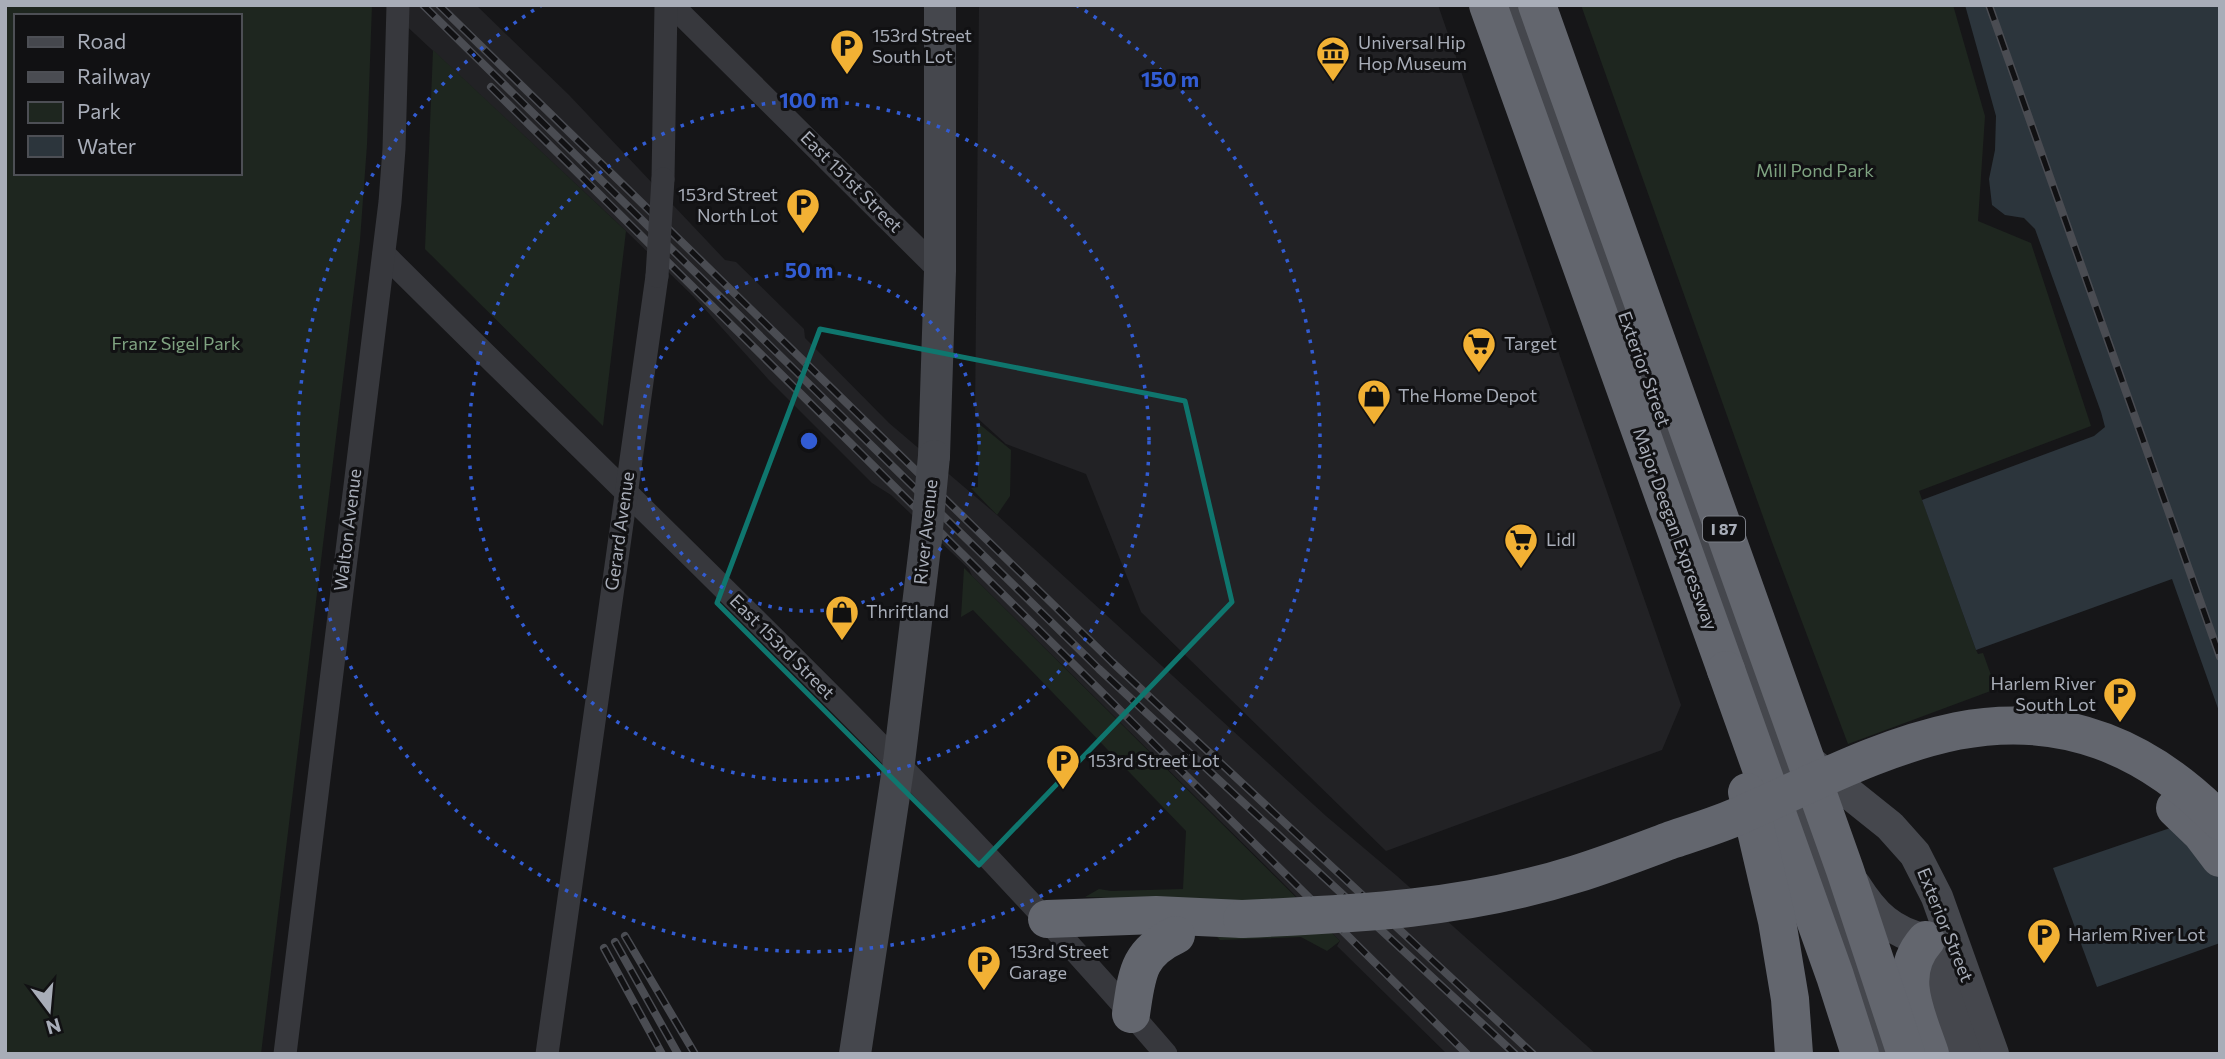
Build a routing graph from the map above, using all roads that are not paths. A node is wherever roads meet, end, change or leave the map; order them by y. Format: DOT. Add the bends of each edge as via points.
graph roads {
  1 [pos="669,5"];
  2 [pos="940,5"];
  3 [pos="1488,5"];
  4 [pos="1514,5"];
  5 [pos="1537,5"];
  6 [pos="398,13"];
  7 [pos="384,254"];
  8 [pos="940,271"];
  9 [pos="625,492"];
  10 [pos="1726,670"];
  11 [pos="1773,733"];
  12 [pos="899,762"];
  13 [pos="1789,777"];
  14 [pos="1732,818"];
  15 [pos="2220,821"];
  16 [pos="2220,858"];
  17 [pos="1166,925"];
  18 [pos="1058,931"];
  19 [pos="1938,934"];
  20 [pos="1131,1014"];
  21 [pos="285,1054"];
  22 [pos="547,1054"];
  23 [pos="855,1054"];
  24 [pos="1166,1054"];
  25 [pos="1794,1054"];
  26 [pos="1860,1054"];
  27 [pos="1883,1054"];
  28 [pos="1906,1054"];
  29 [pos="1930,1054"];
  30 [pos="1965,1054"];
  31 [pos="1993,1054"];
  1 -- 8 [label="street, East 151st Street"];
  1 -- 9 [label="street, Gerard Avenue, bridge" via="657,276"];
  2 -- 8 [label="main road, River Avenue"];
  3 -- 10 [label="highway, Major Deegan Expressway / I 87"];
  4 -- 11 [label="main road, Exterior Street"];
  5 -- 28 [label="highway, I 87, bridge"];
  6 -- 7 [label="street, Walton Avenue" via="394,149"];
  7 -- 9 [label="street, East 153rd Street"];
  7 -- 21 [label="street, Walton Avenue"];
  8 -- 12 [label="main road, River Avenue, bridge" via="934,456"];
  9 -- 12 [label="street, East 153rd Street"];
  9 -- 22 [label="street, Gerard Avenue"];
  10 -- 25 [label="highway, bridge" via="1779,934"];
  10 -- 26 [label="highway, Major Deegan Expressway / I 87, bridge"];
  11 -- 13 [label="main road, Exterior Street"];
  11 -- 19 [label="main road, Exterior Street" via="1904,840 1931,881"];
  12 -- 18 [label="street, East 153rd Street"];
  12 -- 23 [label="main road, River Avenue"];
  13 -- 19 [label="main road, Exterior Street" via="1873,911 1898,931"];
  13 -- 27 [label="main road"];
  14 -- 15 [label="highway, bridge" via="1914,743 1958,731 2021,727 2088,736 2130,752 2181,784"];
  14 -- 16 [label="highway, bridge" via="1964,752 2025,747 2086,758 2133,778 2188,819"];
  14 -- 17 [label="highway, bridge" via="1576,874 1475,900 1375,913"];
  17 -- 18 [label="highway"];
  17 -- 20 [label="highway" via="1143,961"];
  18 -- 20 [label="street, East 153rd Street"];
  19 -- 29 [label="highway" via="1913,959 1910,987"];
  19 -- 30 [label="main road, Exterior Street"];
  19 -- 31 [label="main road, Exterior Street"];
  20 -- 24 [label="street, East 153rd Street"];
}
